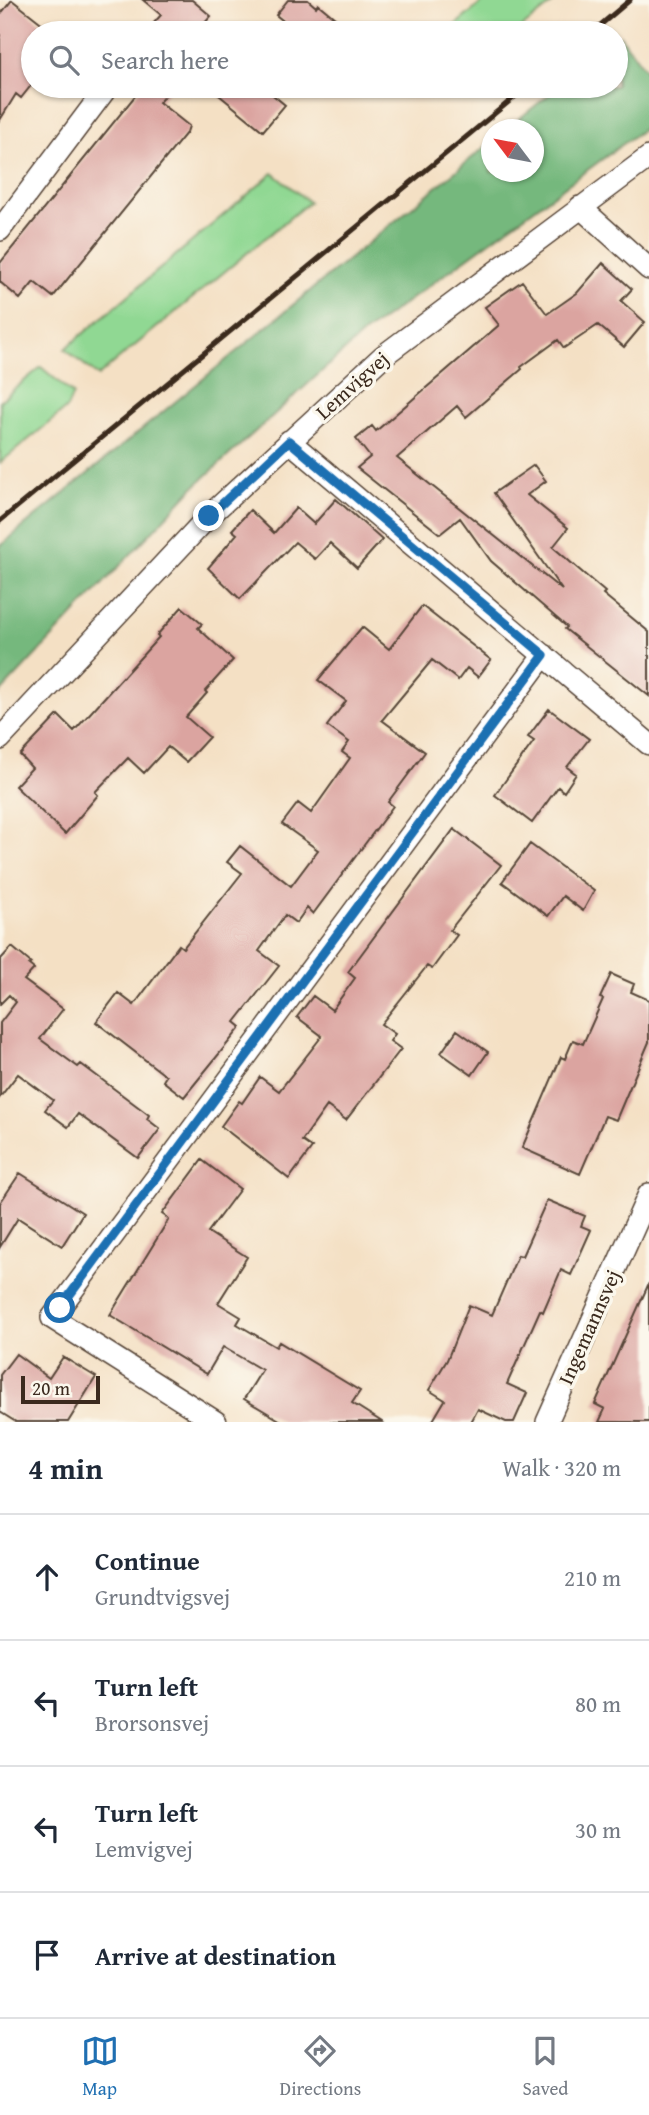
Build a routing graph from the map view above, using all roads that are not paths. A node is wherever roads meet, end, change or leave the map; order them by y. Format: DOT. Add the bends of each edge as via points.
graph roads {
  1 [pos="99,98"];
  2 [pos="649,157"];
  3 [pos="580,208"];
  4 [pos="0,230"];
  5 [pos="649,269"];
  6 [pos="289,441"];
  7 [pos="544,655"];
  8 [pos="0,739"];
  9 [pos="649,744"];
  10 [pos="649,1194"];
  11 [pos="216,1422"];
  12 [pos="547,1422"];
  1 -- 4 [label="street"];
  2 -- 3 [label="street, Lemvigvej"];
  3 -- 5 [label="street"];
  3 -- 6 [label="street, Lemvigvej" via="383,356"];
  6 -- 7 [label="street"];
  6 -- 8 [label="street, Lemvigvej" via="209,516"];
  7 -- 9 [label="street"];
  7 -- 11 [label="street" via="52,1318"];
  10 -- 12 [label="street, Ingemannsvej"];
}
